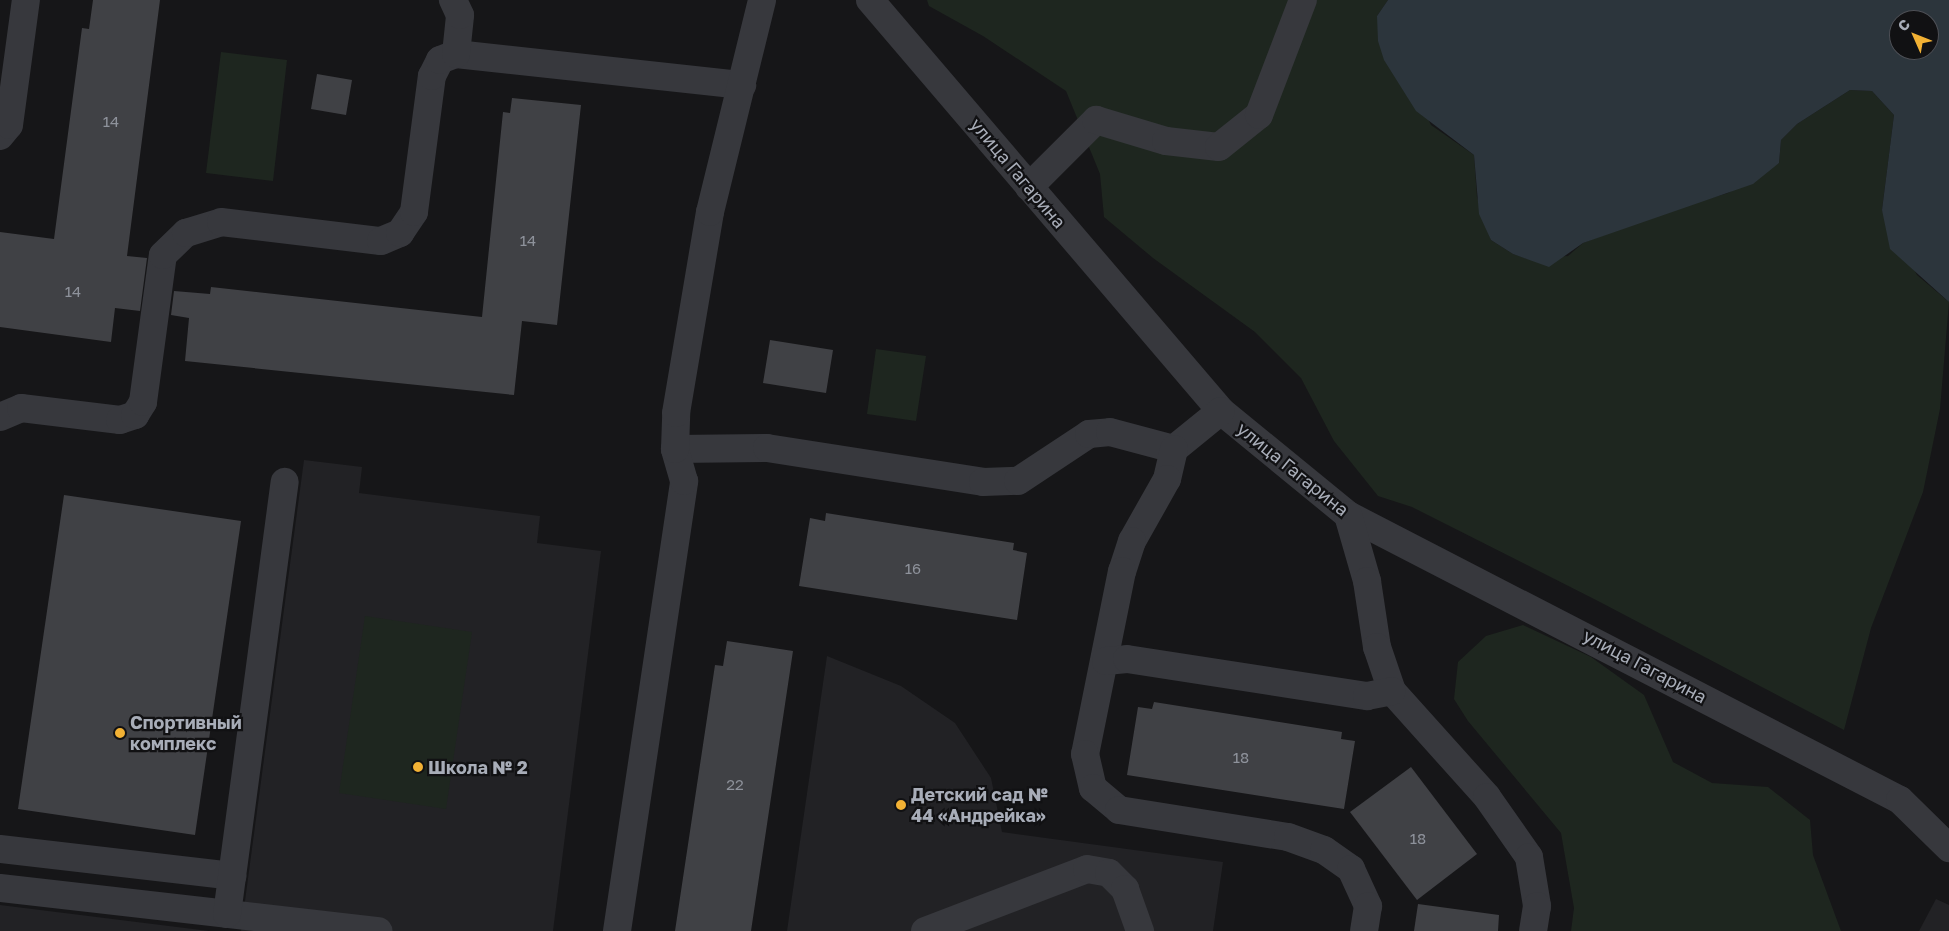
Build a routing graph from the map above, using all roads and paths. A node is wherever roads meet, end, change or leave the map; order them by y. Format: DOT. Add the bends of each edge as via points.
graph roads {
  1 [pos="26,0"];
  2 [pos="453,0"];
  3 [pos="762,0"];
  4 [pos="870,0"];
  5 [pos="1303,0"];
  6 [pos="456,54"];
  7 [pos="742,85"];
  8 [pos="0,136"];
  9 [pos="1030,187"];
  10 [pos="1221,411"];
  11 [pos="0,417"];
  12 [pos="675,449"];
  13 [pos="1174,450"];
  14 [pos="285,482"];
  15 [pos="1348,515"];
  16 [pos="1106,662"];
  17 [pos="1392,690"];
  18 [pos="1949,848"];
  19 [pos="0,849"];
  20 [pos="232,876"];
  21 [pos="0,888"];
  22 [pos="227,914"];
  23 [pos="379,931"];
  24 [pos="617,931"];
  25 [pos="926,931"];
  26 [pos="1140,931"];
  27 [pos="1364,931"];
  28 [pos="1533,931"];
  1 -- 8 [label="street" via="9,125"];
  2 -- 6 [label="street" via="460,15"];
  3 -- 7 [label="street"];
  4 -- 9 [label="street, улица Гагарина"];
  5 -- 9 [label="street" via="1259,115 1219,147 1166,141 1096,120"];
  6 -- 7 [label="street"];
  6 -- 11 [label="street" via="440,60 432,76 414,212 400,233 381,241 220,222 186,233 163,255 143,402 135,415 120,420 21,408"];
  7 -- 12 [label="street" via="710,212 676,413"];
  9 -- 10 [label="street, улица Гагарина"];
  10 -- 13 [label="street"];
  10 -- 15 [label="street, улица Гагарина"];
  12 -- 13 [label="street" via="767,448 983,482 1018,481 1089,434 1110,432"];
  12 -- 24 [label="street" via="684,481"];
  13 -- 16 [label="street" via="1167,479 1132,541 1122,570"];
  14 -- 20 [label="street"];
  15 -- 17 [label="street" via="1367,581 1377,647"];
  15 -- 18 [label="street, улица Гагарина" via="1900,800"];
  16 -- 17 [label="street" via="1128,659 1367,696"];
  16 -- 27 [label="street" via="1085,754 1093,788 1118,810 1288,837 1324,850 1351,869 1368,906"];
  17 -- 28 [label="street" via="1487,797 1529,857 1537,906"];
  19 -- 20 [label="street"];
  20 -- 22 [label="street"];
  21 -- 22 [label="street"];
  22 -- 23 [label="street"];
  25 -- 26 [label="street" via="1087,869 1109,873 1125,889"];
}
